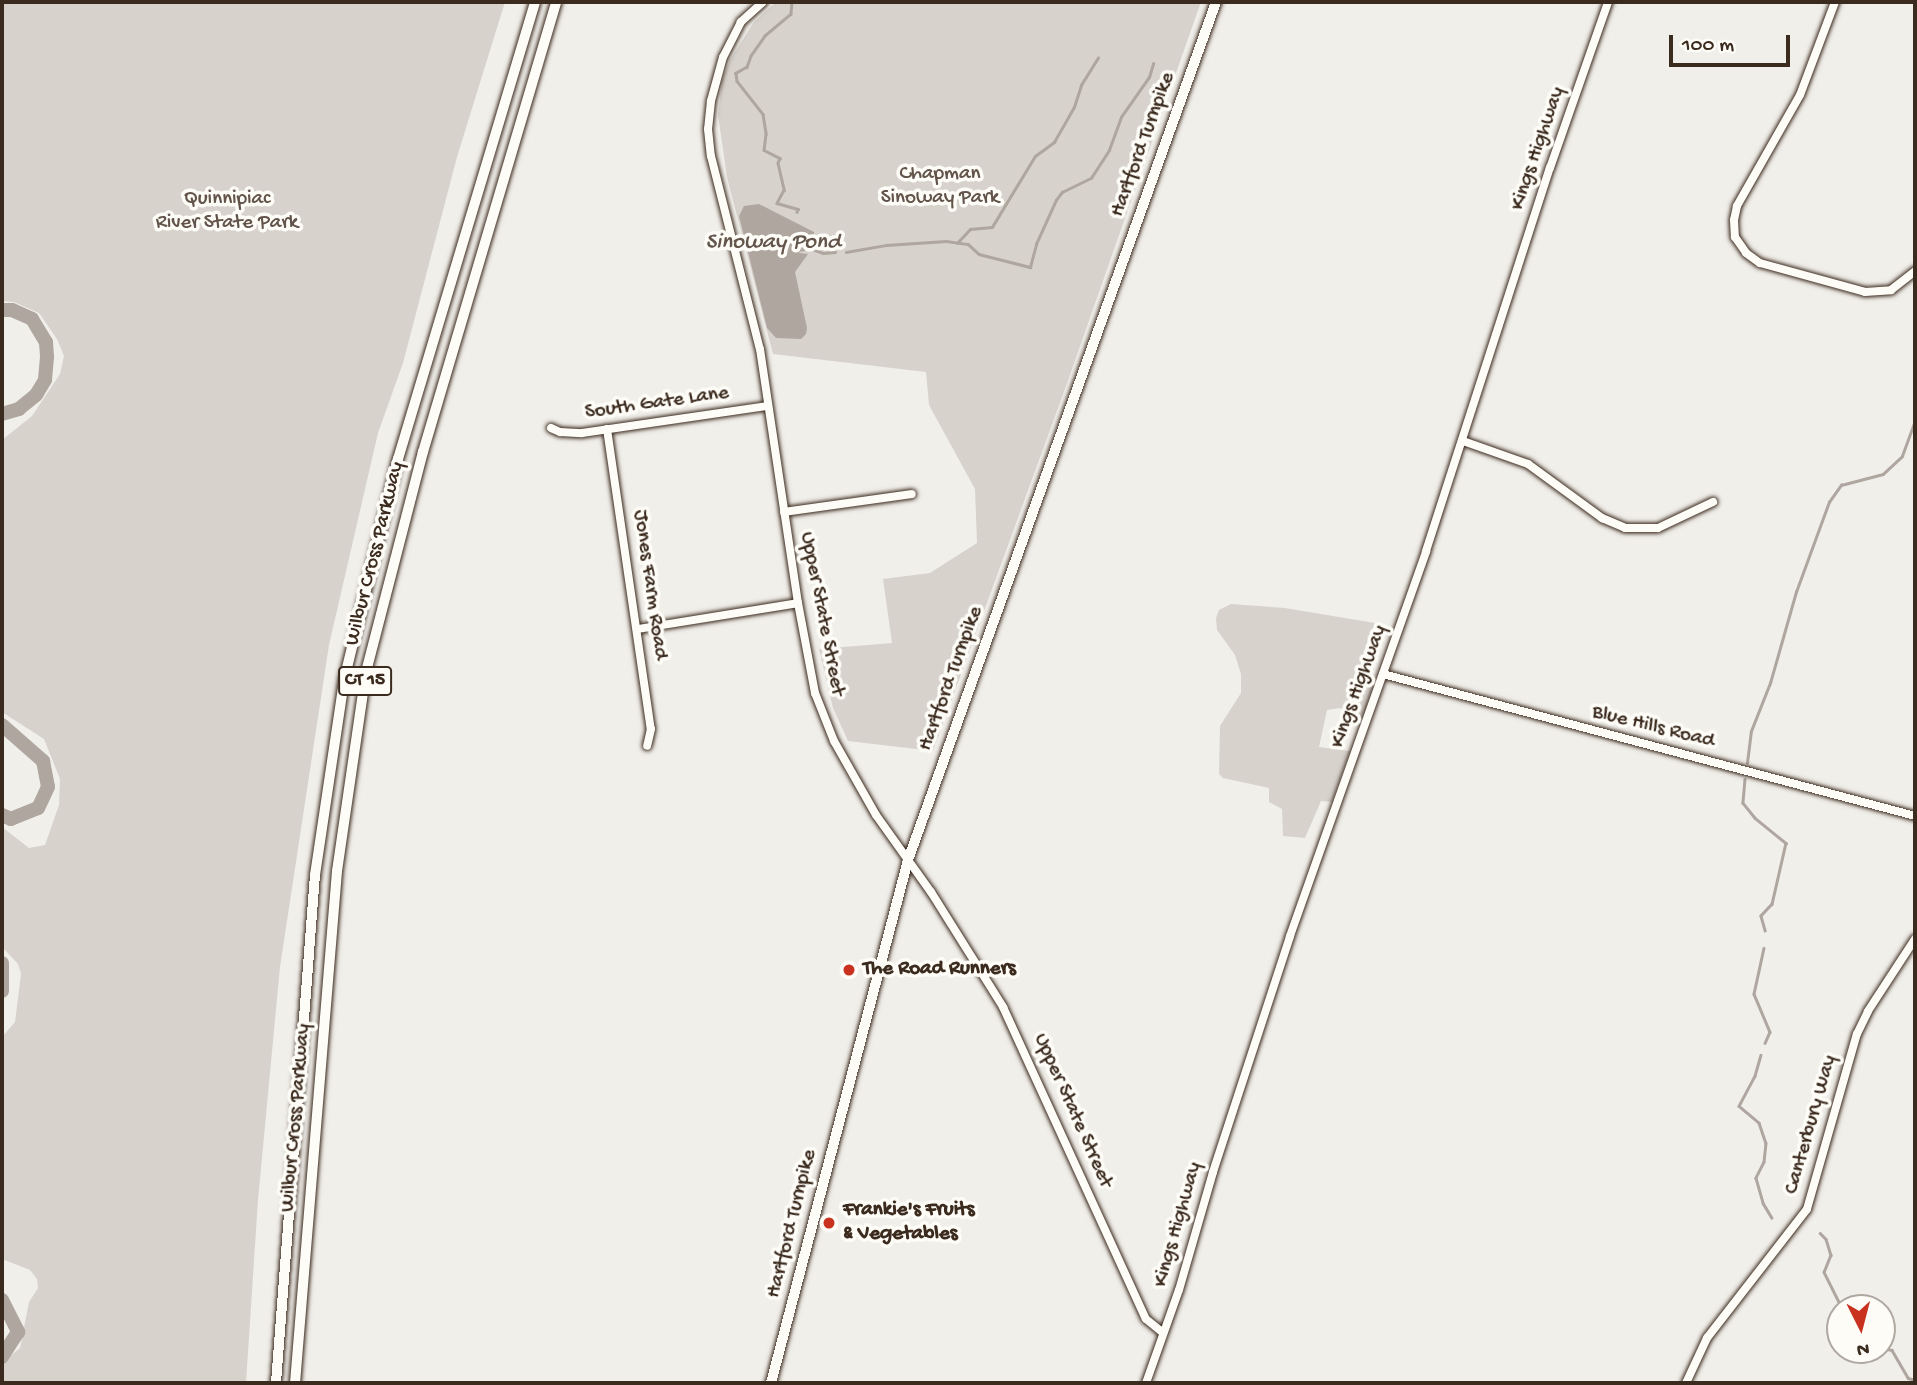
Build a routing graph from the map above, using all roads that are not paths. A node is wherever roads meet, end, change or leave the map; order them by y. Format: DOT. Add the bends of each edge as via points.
graph roads {
  1 [pos="535,2"];
  2 [pos="556,2"];
  3 [pos="763,2"];
  4 [pos="1216,2"];
  5 [pos="1608,2"];
  6 [pos="1835,2"];
  7 [pos="1915,271"];
  8 [pos="768,406"];
  9 [pos="551,428"];
  10 [pos="607,429"];
  11 [pos="1463,441"];
  12 [pos="912,494"];
  13 [pos="1713,502"];
  14 [pos="784,512"];
  15 [pos="798,603"];
  16 [pos="638,629"];
  17 [pos="1383,674"];
  18 [pos="647,746"];
  19 [pos="1915,816"];
  20 [pos="908,860"];
  21 [pos="1915,939"];
  22 [pos="1163,1333"];
  23 [pos="276,1383"];
  24 [pos="295,1383"];
  25 [pos="771,1383"];
  26 [pos="1146,1383"];
  27 [pos="1686,1383"];
  1 -- 23 [label="highway, Wilbur Cross Parkway / CT 15" via="398,459 344,680 315,875"];
  2 -- 24 [label="highway, Wilbur Cross Parkway / CT 15" via="423,452 366,672 337,871"];
  3 -- 8 [label="street, Upper State Street" via="741,22 723,57 708,129 760,349"];
  4 -- 20 [label="main road, Hartford Turnpike"];
  5 -- 11 [label="street, Kings Highway"];
  6 -- 7 [label="street" via="1793,111 1737,206 1735,237 1760,263 1865,292 1891,290"];
  8 -- 10 [label="street, South Gate Lane"];
  8 -- 14 [label="street, Upper State Street"];
  9 -- 10 [label="street, South Gate Lane" via="571,433"];
  10 -- 16 [label="street, Jones Farm Road"];
  11 -- 13 [label="street" via="1528,464 1602,518 1625,528 1658,528"];
  11 -- 17 [label="street, Kings Highway"];
  12 -- 14 [label="street"];
  14 -- 15 [label="street, Upper State Street"];
  15 -- 16 [label="street"];
  15 -- 20 [label="street, Upper State Street" via="823,715 859,785"];
  16 -- 18 [label="street, Jones Farm Road" via="651,729"];
  17 -- 19 [label="street, Blue Hills Road"];
  17 -- 22 [label="street, Kings Highway" via="1283,955"];
  20 -- 22 [label="street, Upper State Street" via="1003,1007 1146,1318"];
  20 -- 25 [label="main road, Hartford Turnpike"];
  21 -- 27 [label="street, Canterbury Way" via="1857,1034 1807,1209 1707,1338"];
  22 -- 26 [label="street, Kings Highway"];
}
